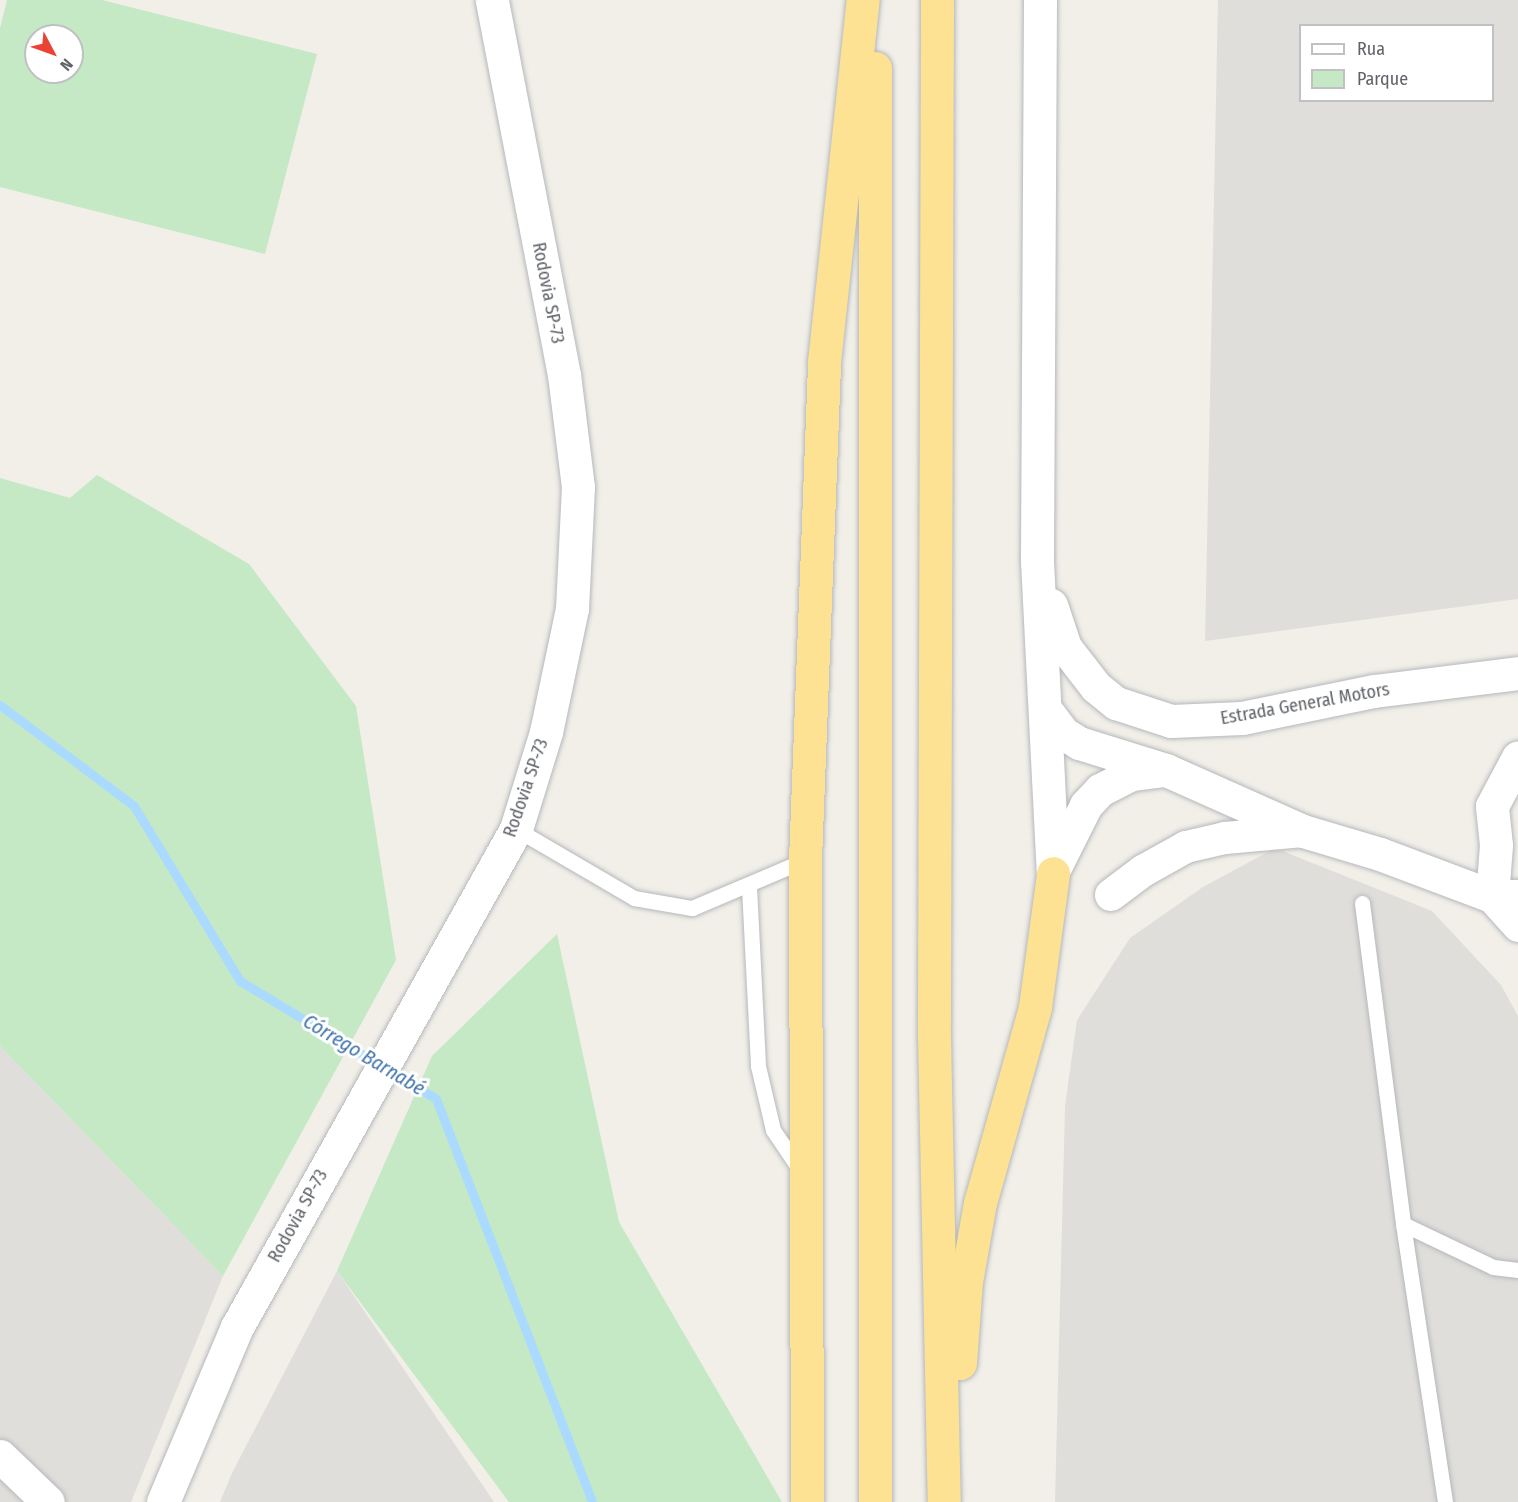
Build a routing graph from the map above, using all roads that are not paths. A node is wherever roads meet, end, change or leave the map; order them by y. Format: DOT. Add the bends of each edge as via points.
graph roads {
  1 [pos="492,0"];
  2 [pos="863,0"];
  3 [pos="875,0"];
  4 [pos="937,0"];
  5 [pos="1040,0"];
  6 [pos="1037,561"];
  7 [pos="1518,673"];
  8 [pos="1048,712"];
  9 [pos="1518,757"];
  10 [pos="1166,770"];
  11 [pos="516,828"];
  12 [pos="1303,831"];
  13 [pos="805,860"];
  14 [pos="1053,873"];
  15 [pos="749,887"];
  16 [pos="1112,895"];
  17 [pos="1505,896"];
  18 [pos="1362,903"];
  19 [pos="1518,925"];
  20 [pos="807,1180"];
  21 [pos="1403,1224"];
  22 [pos="1518,1270"];
  23 [pos="0,1456"];
  24 [pos="48,1502"];
  25 [pos="163,1502"];
  26 [pos="807,1502"];
  27 [pos="875,1502"];
  28 [pos="946,1502"];
  29 [pos="1445,1502"];
  1 -- 11 [label="main road, Rodovia SP-73" via="564,375 578,487 572,609 546,732"];
  2 -- 13 [label="highway" via="825,362"];
  3 -- 27 [label="highway"];
  4 -- 28 [label="highway" via="934,1036"];
  5 -- 6 [label="main road"];
  6 -- 7 [label="main road, Estrada General Motors" via="1065,647 1096,687 1116,702 1171,722 1242,718 1374,691"];
  6 -- 8 [label="main road"];
  8 -- 10 [label="main road" via="1063,733 1079,743"];
  8 -- 14 [label="main road"];
  9 -- 17 [label="main road" via="1492,806"];
  10 -- 12 [label="main road"];
  10 -- 14 [label="main road" via="1131,774 1100,790 1071,830"];
  11 -- 15 [label="lane" via="633,898 692,908"];
  11 -- 25 [label="main road, Rodovia SP-73" via="237,1327"];
  12 -- 16 [label="street" via="1225,838 1186,847 1143,871"];
  12 -- 17 [label="main road"];
  13 -- 15 [label="lane"];
  13 -- 20 [label="highway"];
  14 -- 28 [label="highway" via="1035,1007 980,1203 966,1282"];
  15 -- 20 [label="lane" via="758,1066 772,1130"];
  17 -- 19 [label="main road"];
  18 -- 21 [label="lane"];
  20 -- 26 [label="highway"];
  21 -- 22 [label="lane" via="1493,1267"];
  21 -- 29 [label="lane"];
  23 -- 24 [label="main road"];
}
